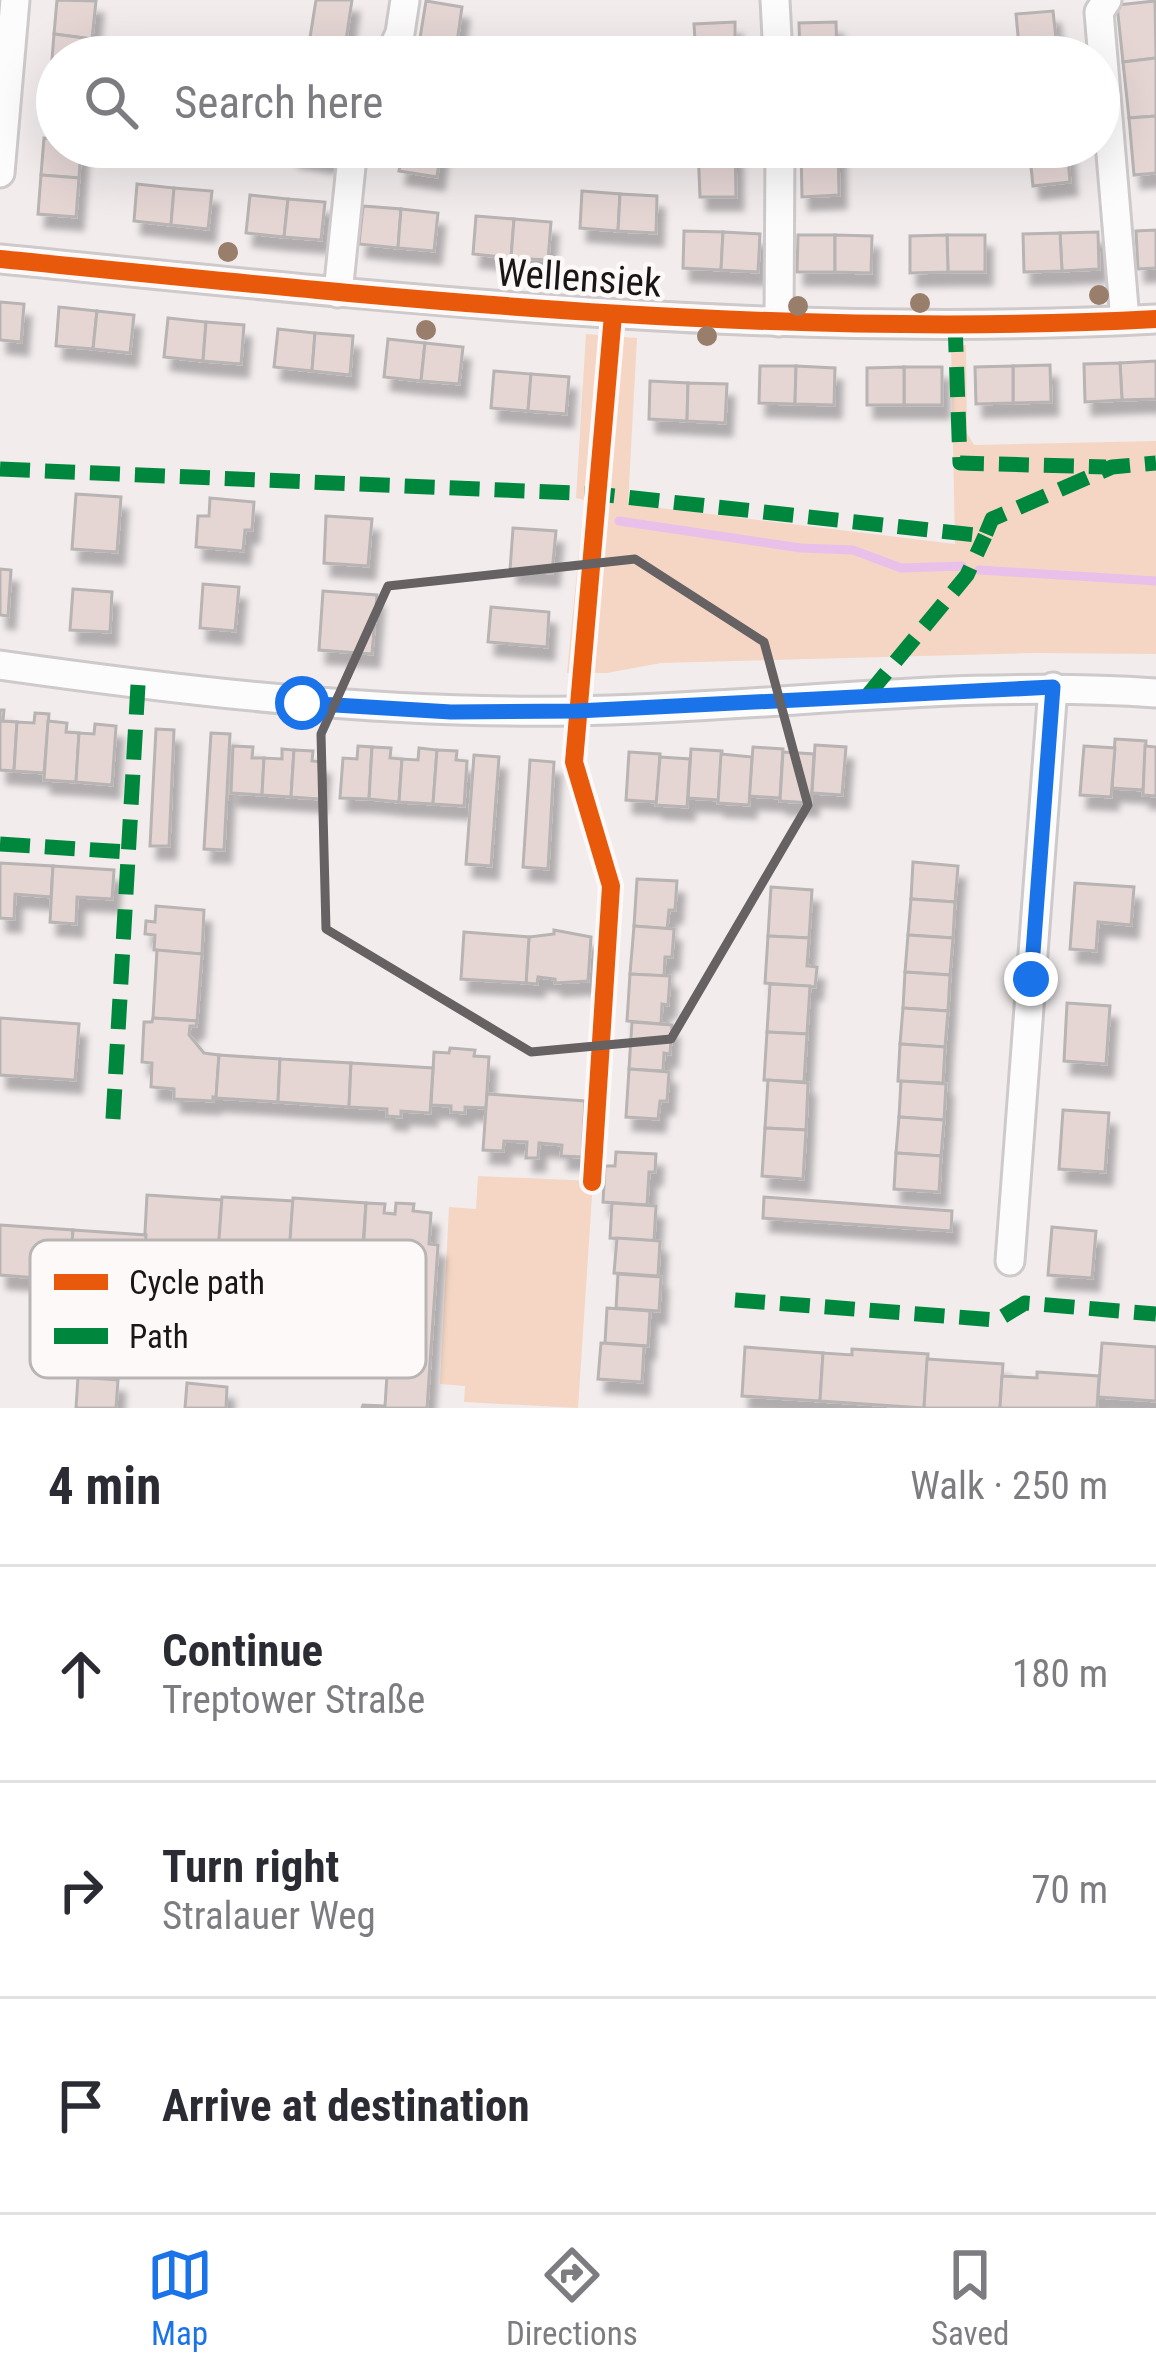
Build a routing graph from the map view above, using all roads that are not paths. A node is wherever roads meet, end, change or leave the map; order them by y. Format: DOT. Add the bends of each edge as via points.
graph roads {
  1 [pos="15,0"];
  2 [pos="405,0"];
  3 [pos="775,0"];
  4 [pos="1107,0"];
  5 [pos="399,36"];
  6 [pos="777,36"];
  7 [pos="1101,36"];
  8 [pos="351,168"];
  9 [pos="780,168"];
  10 [pos="1112,168"];
  11 [pos="0,173"];
  12 [pos="0,259"];
  13 [pos="338,293"];
  14 [pos="1156,319"];
  15 [pos="1125,320"];
  16 [pos="779,322"];
  17 [pos="0,665"];
  18 [pos="1053,687"];
  19 [pos="1156,694"];
  20 [pos="1010,1261"];
  1 -- 11 [label="street"];
  2 -- 5 [label="street"];
  3 -- 6 [label="street"];
  4 -- 7 [label="street"];
  8 -- 13 [label="street"];
  9 -- 16 [label="street"];
  10 -- 15 [label="street"];
  12 -- 13 [label="street, Wellensiek"];
  13 -- 16 [label="street, Wellensiek"];
  14 -- 15 [label="street, Wellensiek"];
  15 -- 16 [label="street, Wellensiek"];
  17 -- 18 [label="street" via="302,703 451,712"];
  18 -- 19 [label="street"];
  18 -- 20 [label="street"];
}
